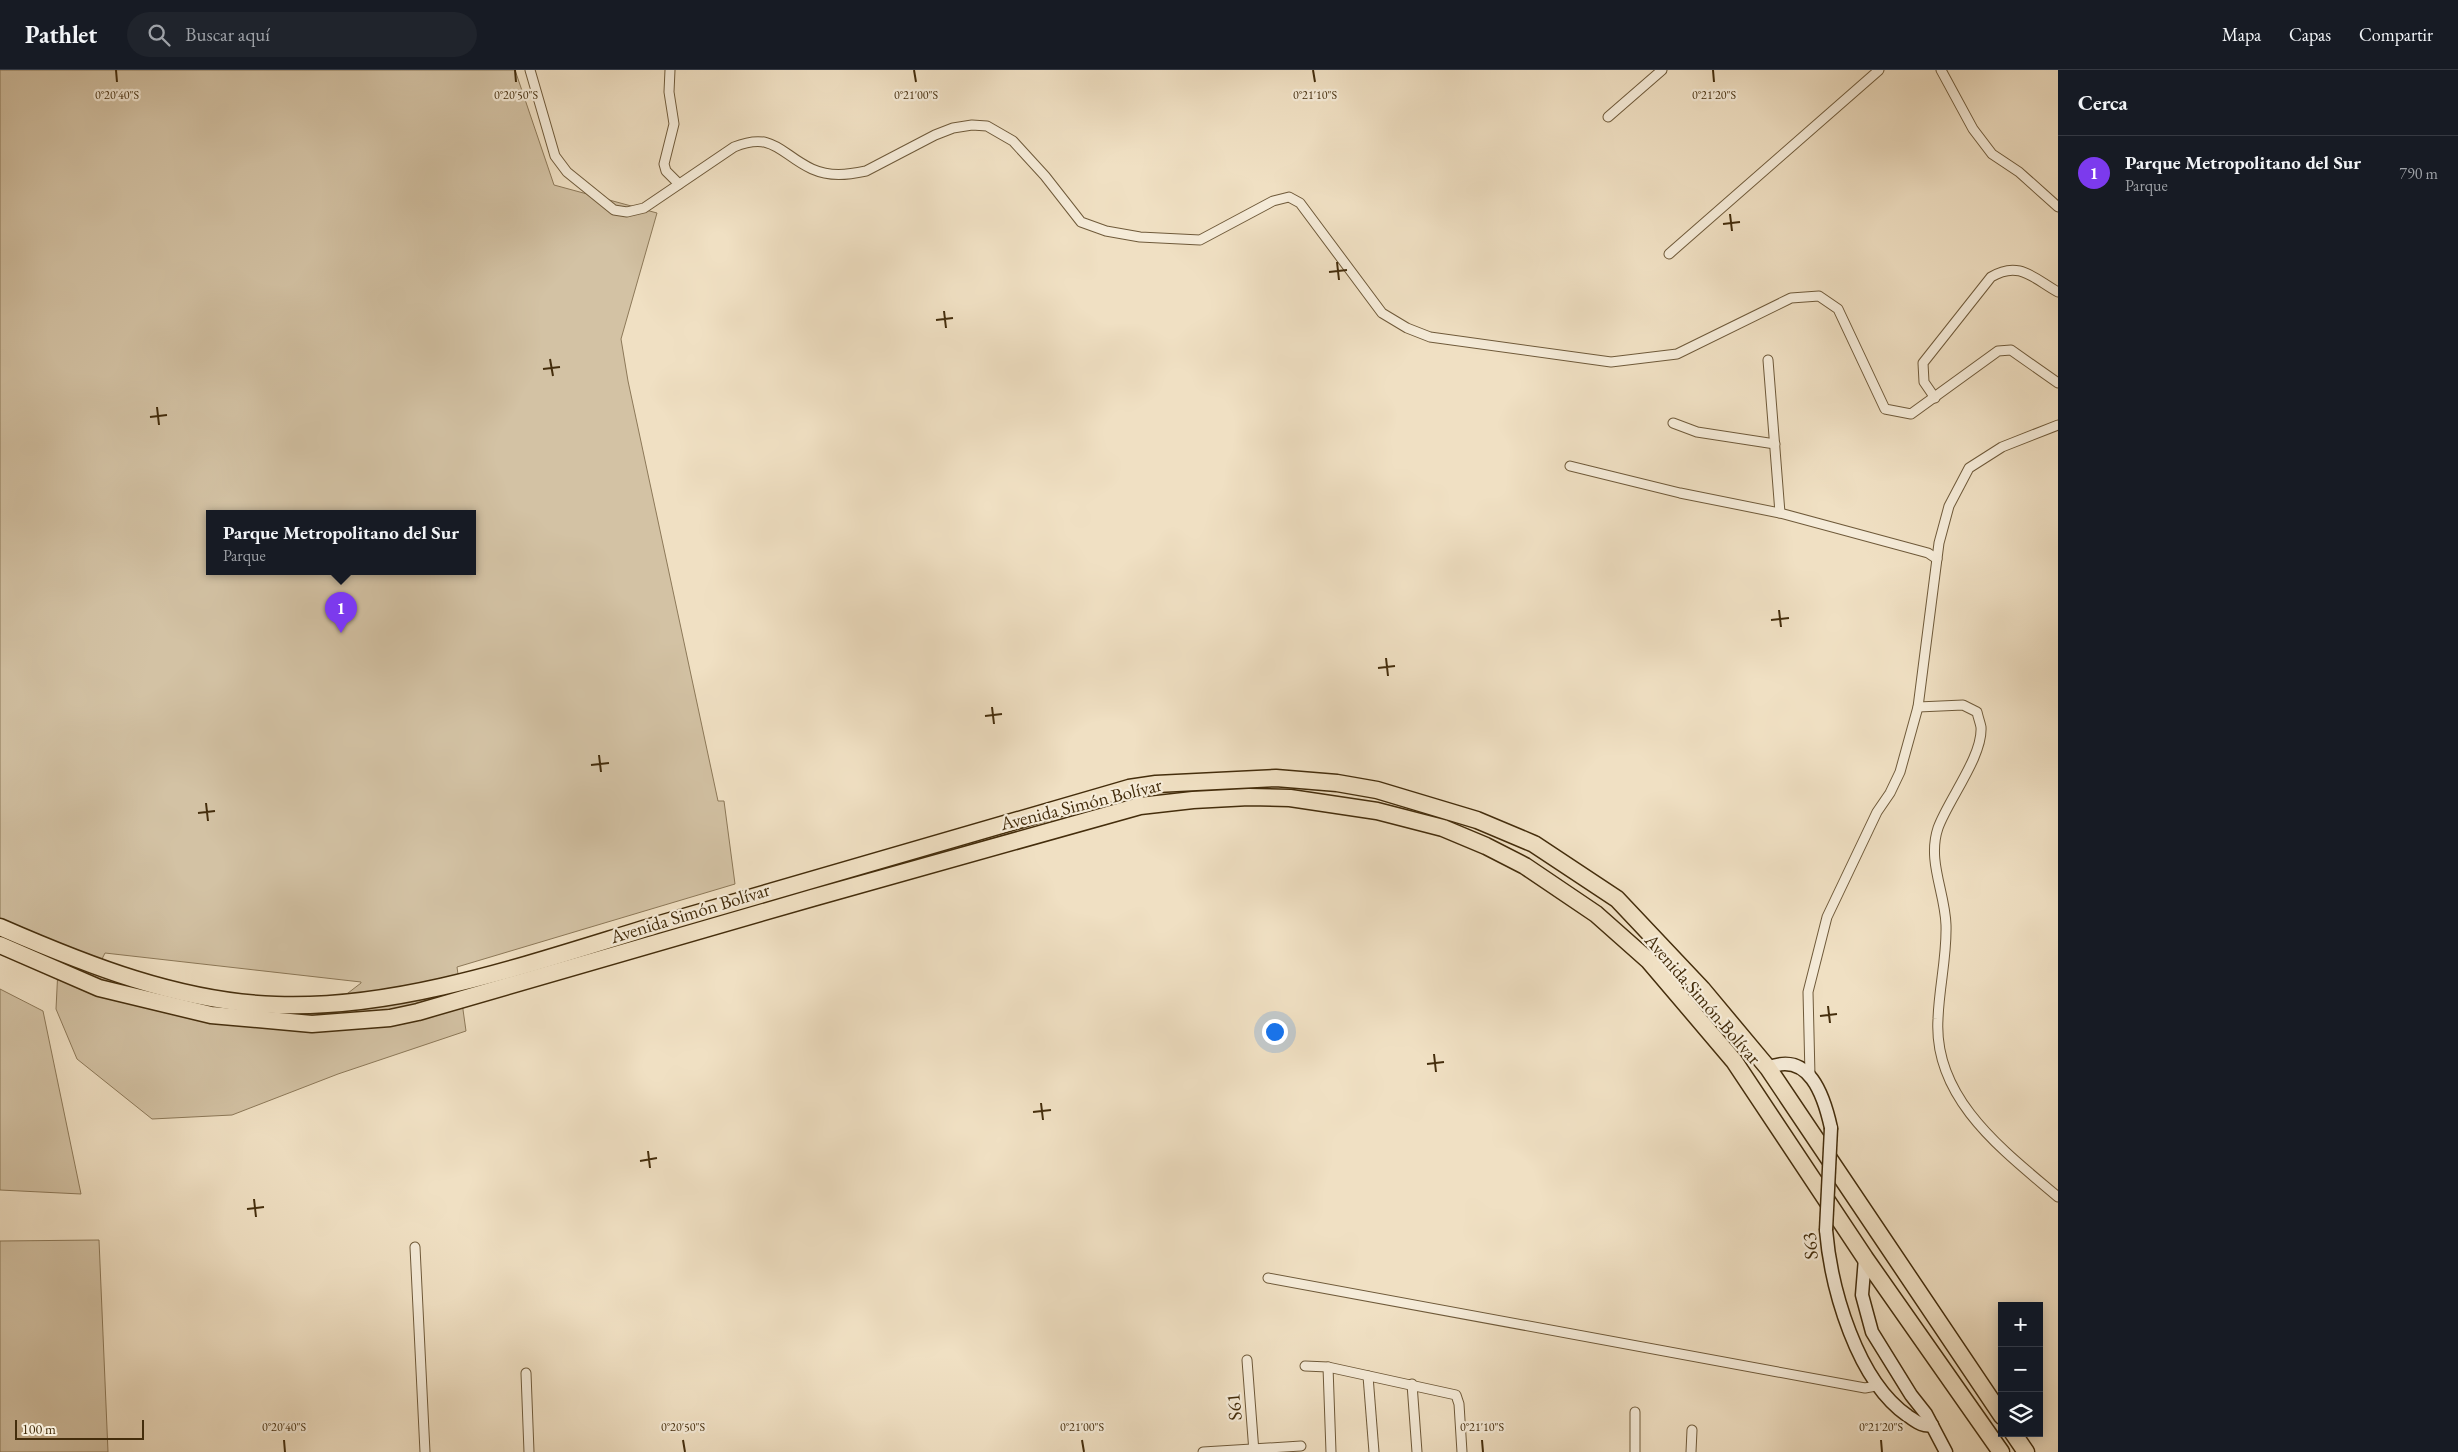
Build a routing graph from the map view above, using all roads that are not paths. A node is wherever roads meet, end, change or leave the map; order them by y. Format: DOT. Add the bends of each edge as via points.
graph roads {
  1 [pos="530,70"];
  2 [pos="670,70"];
  3 [pos="1662,70"];
  4 [pos="1879,70"];
  5 [pos="1941,70"];
  6 [pos="1608,116"];
  7 [pos="679,184"];
  8 [pos="2058,206"];
  9 [pos="1670,254"];
  10 [pos="2058,292"];
  11 [pos="1768,360"];
  12 [pos="2058,383"];
  13 [pos="1935,398"];
  14 [pos="1673,423"];
  15 [pos="2058,425"];
  16 [pos="1775,444"];
  17 [pos="1570,466"];
  18 [pos="1780,513"];
  19 [pos="1937,559"];
  20 [pos="1918,707"];
  21 [pos="808,880"];
  22 [pos="812,898"];
  23 [pos="0,927"];
  24 [pos="0,946"];
  25 [pos="1768,1068"];
  26 [pos="1810,1075"];
  27 [pos="2058,1197"];
  28 [pos="415,1247"];
  29 [pos="1865,1258"];
  30 [pos="1268,1278"];
  31 [pos="1247,1360"];
  32 [pos="1305,1366"];
  33 [pos="1328,1367"];
  34 [pos="526,1373"];
  35 [pos="1368,1376"];
  36 [pos="1412,1384"];
  37 [pos="1876,1386"];
  38 [pos="1998,1410"];
  39 [pos="1635,1412"];
  40 [pos="1932,1425"];
  41 [pos="1692,1430"];
  42 [pos="2016,1437"];
  43 [pos="1301,1446"];
  44 [pos="1254,1450"];
  45 [pos="425,1452"];
  46 [pos="529,1452"];
  47 [pos="1203,1452"];
  48 [pos="1331,1452"];
  49 [pos="1374,1452"];
  50 [pos="1417,1452"];
  51 [pos="1462,1452"];
  52 [pos="1634,1452"];
  53 [pos="1691,1452"];
  54 [pos="1946,1452"];
  55 [pos="2000,1452"];
  56 [pos="2026,1452"];
  1 -- 7 [label="street" via="555,156 567,172 603,203 614,210 636,210"];
  2 -- 7 [label="street" via="669,92 674,124 664,164 666,171"];
  3 -- 6 [label="street"];
  4 -- 9 [label="street"];
  5 -- 8 [label="street" via="1973,129 1992,154 2019,172"];
  7 -- 13 [label="street" via="748,141 762,140 820,172 850,175 866,171 953,128 987,126 1025,152 1081,222 1106,232 1200,240 1273,201 1289,197 1300,203 1382,313 1430,337 1611,362 1677,354 1791,298 1819,296 1838,309 1885,408 1911,414"];
  10 -- 13 [label="street" via="2019,269 2003,270 1991,277 1923,363 1924,382"];
  11 -- 16 [label="street"];
  12 -- 13 [label="street" via="2011,350 1998,351"];
  14 -- 16 [label="street" via="1697,432"];
  15 -- 19 [label="street" via="2002,447 1969,468 1949,506"];
  16 -- 18 [label="street"];
  17 -- 18 [label="street"];
  18 -- 19 [label="street" via="1928,553"];
  19 -- 20 [label="street"];
  20 -- 26 [label="street" via="1900,772 1876,812 1827,917 1808,992"];
  20 -- 27 [label="street" via="1963,705 1977,712 1981,728 1977,749 1938,829 1935,853 1935,873 1946,925 1946,957 1938,1020 1941,1061 1968,1112 2002,1150"];
  21 -- 22 [label="highway"];
  21 -- 23 [label="highway, Avenida Simón Bolívar" via="478,977 394,995 315,1004 242,1003 205,997 98,968"];
  21 -- 25 [label="highway, Avenida Simón Bolívar" via="1142,785 1276,778 1377,790 1477,820 1534,844 1617,899 1702,989"];
  22 -- 24 [label="highway, Avenida Simón Bolívar" via="418,1012 390,1018 312,1024 250,1020 173,1007 99,988"];
  22 -- 29 [label="highway, Avenida Simón Bolívar" via="1140,806 1193,800 1249,797 1333,803 1443,828 1525,866 1596,914 1649,961 1734,1061"];
  25 -- 26 [label="main road" via="1790,1064"];
  25 -- 38 [label="highway, Avenida Simón Bolívar"];
  26 -- 37 [label="main road, S63, bridge" via="1826,1106 1831,1128 1826,1230 1829,1261 1865,1367"];
  28 -- 45 [label="street"];
  29 -- 40 [label="main road" via="1862,1295 1872,1332"];
  29 -- 55 [label="highway, Avenida Simón Bolívar"];
  30 -- 37 [label="street" via="1865,1388"];
  31 -- 44 [label="street, S61"];
  32 -- 33 [label="street"];
  33 -- 35 [label="street"];
  33 -- 48 [label="street"];
  34 -- 46 [label="street"];
  35 -- 36 [label="street"];
  35 -- 49 [label="street"];
  36 -- 50 [label="street"];
  36 -- 51 [label="street" via="1456,1395"];
  37 -- 40 [label="main road, S63" via="1899,1410 1920,1424"];
  39 -- 52 [label="street"];
  40 -- 54 [label="main road"];
  41 -- 53 [label="street"];
  42 -- 56 [label="highway"];
  43 -- 44 [label="street"];
  44 -- 47 [label="street"];
}
